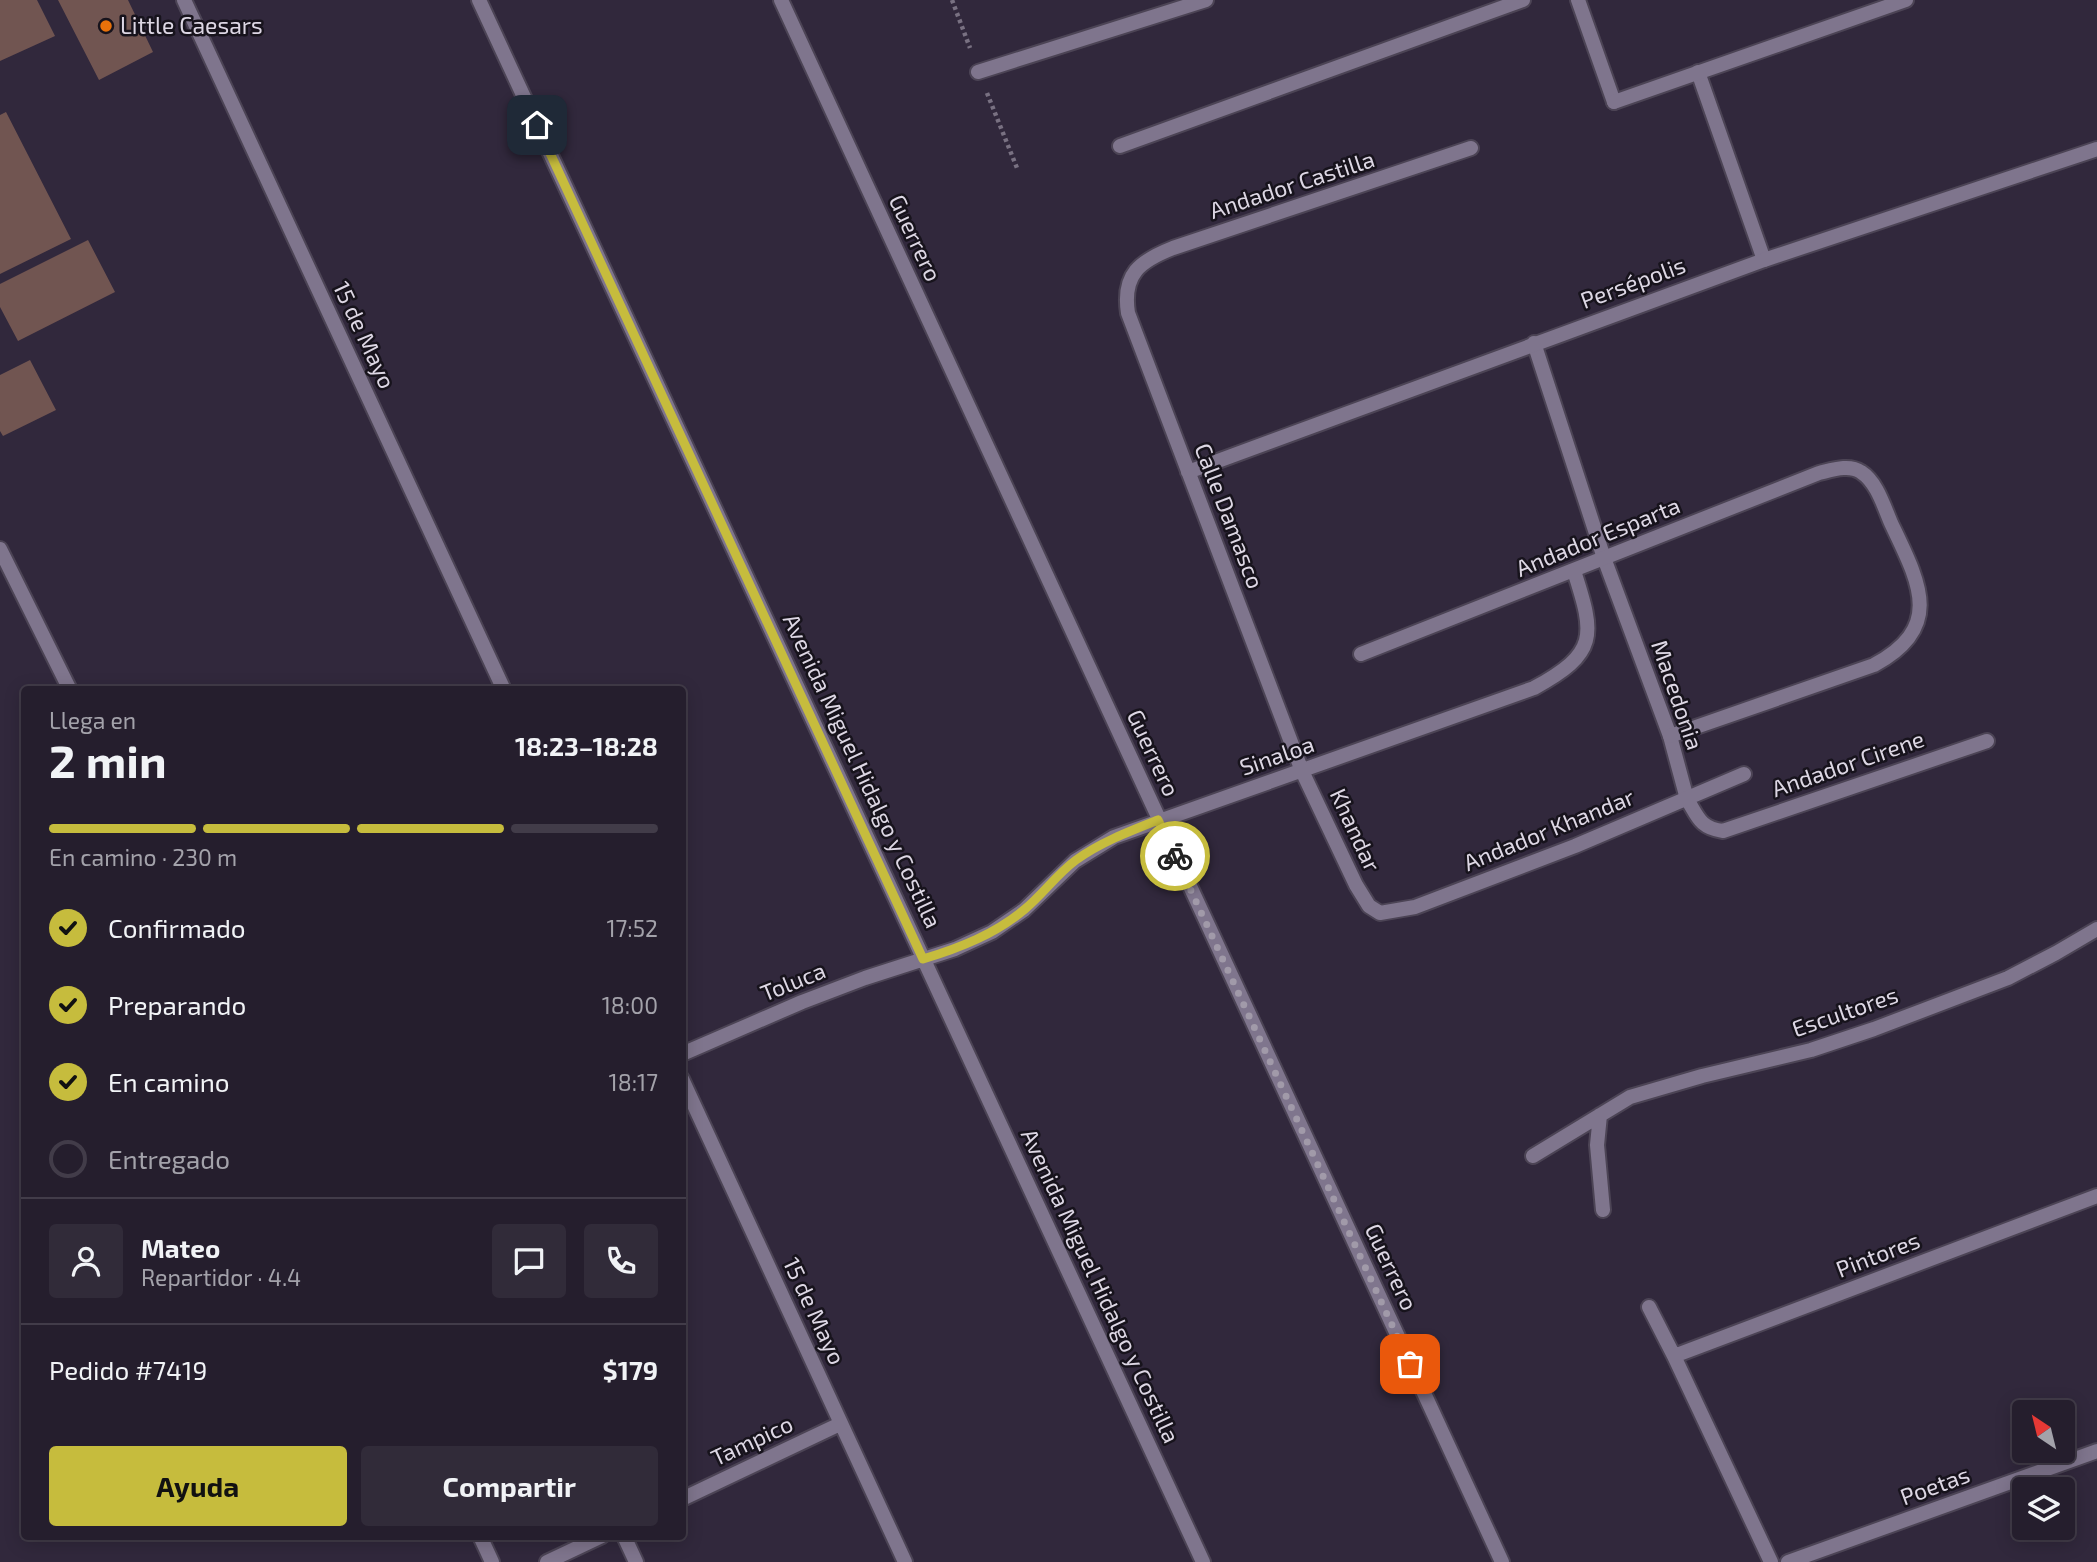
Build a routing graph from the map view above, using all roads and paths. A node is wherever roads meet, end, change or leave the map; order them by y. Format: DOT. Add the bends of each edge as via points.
graph roads {
  1 [pos="184,0"];
  2 [pos="479,0"];
  3 [pos="781,0"];
  4 [pos="1206,0"];
  5 [pos="1523,0"];
  6 [pos="1578,0"];
  7 [pos="1906,0"];
  8 [pos="978,72"];
  9 [pos="1698,72"];
  10 [pos="1120,146"];
  11 [pos="1471,148"];
  12 [pos="2097,149"];
  13 [pos="1764,260"];
  14 [pos="1132,274"];
  15 [pos="1534,343"];
  16 [pos="1188,472"];
  17 [pos="0,549"];
  18 [pos="1604,558"];
  19 [pos="1574,571"];
  20 [pos="1361,654"];
  21 [pos="68,686"];
  22 [pos="501,686"];
  23 [pos="1670,736"];
  24 [pos="1987,741"];
  25 [pos="1302,771"];
  26 [pos="1744,774"];
  27 [pos="1687,799"];
  28 [pos="1158,820"];
  29 [pos="1723,831"];
  30 [pos="1369,906"];
  31 [pos="2097,929"];
  32 [pos="923,959"];
  33 [pos="686,1052"];
  34 [pos="686,1088"];
  35 [pos="1600,1115"];
  36 [pos="1533,1156"];
  37 [pos="2097,1196"];
  38 [pos="1603,1209"];
  39 [pos="1648,1307"];
  40 [pos="1674,1356"];
  41 [pos="840,1424"];
  42 [pos="2097,1451"];
  43 [pos="686,1497"];
  44 [pos="482,1540"];
  45 [pos="594,1540"];
  46 [pos="626,1540"];
  47 [pos="492,1562"];
  48 [pos="547,1562"];
  49 [pos="636,1562"];
  50 [pos="905,1562"];
  51 [pos="1203,1562"];
  52 [pos="1502,1562"];
  53 [pos="1771,1562"];
  54 [pos="1788,1562"];
  1 -- 22 [label="street, 15 de Mayo"];
  2 -- 32 [label="street, Avenida Miguel Hidalgo y Costilla"];
  3 -- 28 [label="street, Guerrero"];
  4 -- 8 [label="street"];
  5 -- 10 [label="street"];
  6 -- 9 [label="street" via="1614,102"];
  7 -- 9 [label="street"];
  9 -- 13 [label="street"];
  11 -- 14 [label="street, Andador Castilla" via="1173,248"];
  12 -- 13 [label="street, Persépolis"];
  13 -- 15 [label="street, Persépolis"];
  14 -- 16 [label="street, Calle Damasco" via="1127,288 1128,313"];
  15 -- 16 [label="street, Persépolis"];
  15 -- 18 [label="street, Macedonia"];
  16 -- 25 [label="street, Calle Damasco"];
  17 -- 21 [label="street"];
  18 -- 19 [label="street, Andador Esparta"];
  18 -- 23 [label="street, Macedonia"];
  18 -- 23 [label="street, Andador Esparta" via="1819,473 1853,468 1869,480 1908,558 1920,592 1920,614 1912,634 1895,653 1874,665"];
  19 -- 20 [label="street, Andador Esparta"];
  19 -- 25 [label="street, Sinaloa" via="1586,609 1586,646 1559,674 1534,688"];
  23 -- 27 [label="street, Macedonia"];
  24 -- 29 [label="street, Andador Cirene"];
  25 -- 28 [label="street, Sinaloa"];
  25 -- 30 [label="street, Khandar"];
  26 -- 27 [label="street, Andador Khandar"];
  27 -- 29 [label="street, Macedonia" via="1704,825"];
  27 -- 30 [label="street, Andador Khandar" via="1415,907 1381,913"];
  28 -- 32 [label="street, Sinaloa" via="1114,837 1074,861 1024,910 992,932"];
  28 -- 52 [label="street, Guerrero"];
  31 -- 35 [label="street, Escultores" via="2008,978 1874,1029 1630,1097"];
  32 -- 33 [label="street, Toluca" via="865,978"];
  32 -- 51 [label="street, Avenida Miguel Hidalgo y Costilla"];
  34 -- 41 [label="street, 15 de Mayo"];
  35 -- 36 [label="street, Escultores"];
  35 -- 38 [label="street" via="1597,1144"];
  37 -- 40 [label="street, Pintores"];
  39 -- 40 [label="street"];
  40 -- 53 [label="street"];
  41 -- 43 [label="street, Tampico"];
  41 -- 50 [label="street, 15 de Mayo"];
  42 -- 54 [label="street, Poetas"];
  44 -- 47 [label="street"];
  45 -- 48 [label="street"];
  46 -- 49 [label="street"];
}
